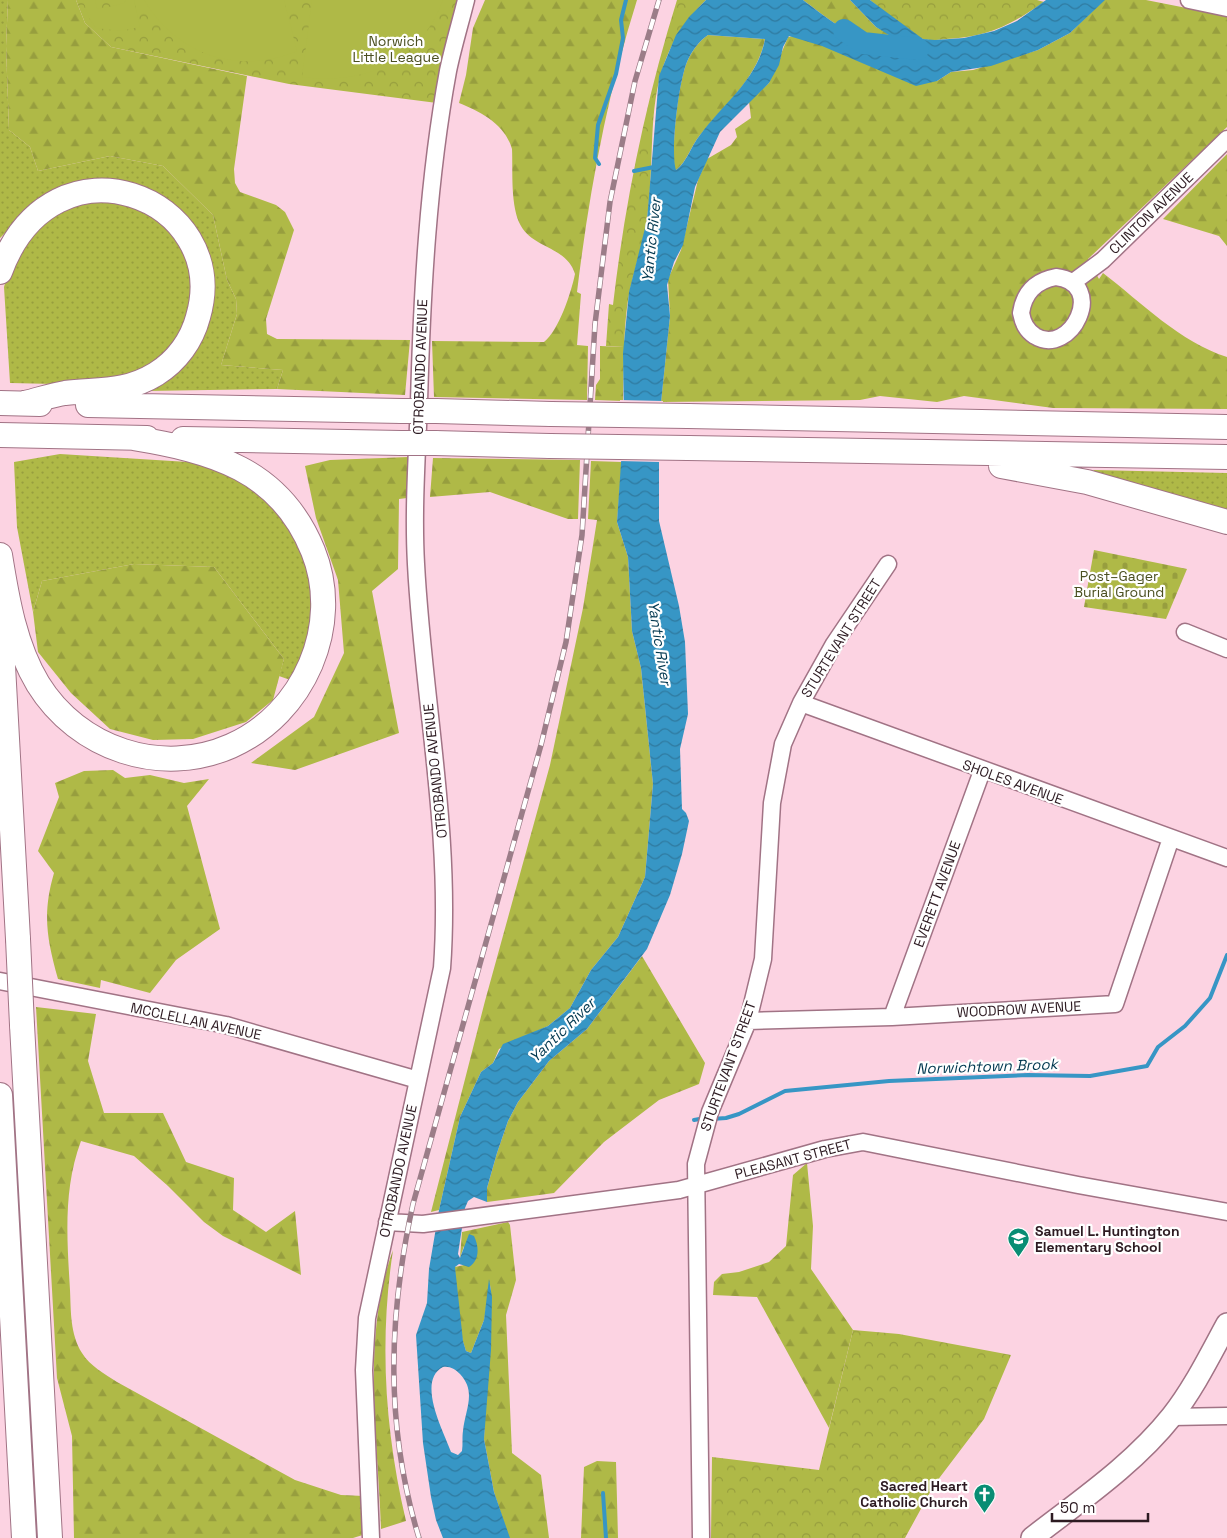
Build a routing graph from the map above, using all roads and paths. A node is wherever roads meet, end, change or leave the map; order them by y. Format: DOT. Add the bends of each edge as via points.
graph roads {
  1 [pos="466,0"];
  2 [pos="1189,0"];
  3 [pos="1227,8"];
  4 [pos="1227,139"];
  5 [pos="0,272"];
  6 [pos="1072,283"];
  7 [pos="0,403"];
  8 [pos="25,403"];
  9 [pos="1227,427"];
  10 [pos="0,435"];
  11 [pos="133,438"];
  12 [pos="939,452"];
  13 [pos="1227,457"];
  14 [pos="1227,522"];
  15 [pos="0,555"];
  16 [pos="888,564"];
  17 [pos="0,611"];
  18 [pos="1185,632"];
  19 [pos="1227,649"];
  20 [pos="801,704"];
  21 [pos="982,771"];
  22 [pos="1171,838"];
  23 [pos="1227,858"];
  24 [pos="0,981"];
  25 [pos="892,1017"];
  26 [pos="748,1021"];
  27 [pos="418,1080"];
  28 [pos="0,1096"];
  29 [pos="695,1186"];
  30 [pos="1227,1212"];
  31 [pos="387,1222"];
  32 [pos="1227,1324"];
  33 [pos="1227,1416"];
  34 [pos="1171,1417"];
  35 [pos="24,1538"];
  36 [pos="50,1538"];
  37 [pos="371,1538"];
  38 [pos="701,1538"];
  39 [pos="1032,1538"];
  1 -- 27 [label="street, OTROBANDO AVENUE" via="446,87 421,310 416,561 444,862 446,917 442,968"];
  2 -- 3 [label="street"];
  4 -- 6 [label="street, CLINTON AVENUE" via="1103,260"];
  5 -- 8 [label="highway" via="17,235 39,212 69,195 104,190 130,194 159,208 186,237 200,269 202,292 197,321 187,343 167,366 127,387 64,393"];
  7 -- 8 [label="highway"];
  8 -- 9 [label="highway, bridge"];
  10 -- 11 [label="highway"];
  11 -- 12 [label="highway, bridge"];
  11 -- 15 [label="highway" via="197,451 239,466 279,497 297,519 310,543 323,595 319,643 301,682 264,726 220,750 180,758 128,754 89,736 55,707 30,668 13,620"];
  12 -- 13 [label="highway"];
  12 -- 14 [label="highway" via="967,463 1071,478"];
  16 -- 20 [label="street, STURTEVANT STREET" via="834,644"];
  17 -- 36 [label="highway, bridge"];
  18 -- 19 [label="street"];
  20 -- 21 [label="street, SHOLES AVENUE"];
  20 -- 26 [label="street, STURTEVANT STREET" via="784,744 772,803 763,959"];
  21 -- 22 [label="street, SHOLES AVENUE"];
  21 -- 25 [label="street, EVERETT AVENUE"];
  22 -- 23 [label="street, SHOLES AVENUE"];
  22 -- 25 [label="street, WOODROW AVENUE" via="1115,1004"];
  24 -- 27 [label="street, MCCLELLAN AVENUE" via="226,1025"];
  25 -- 26 [label="street, WOODROW AVENUE"];
  26 -- 29 [label="street, STURTEVANT STREET" via="708,1118 696,1164"];
  27 -- 31 [label="street, OTROBANDO AVENUE"];
  28 -- 35 [label="highway"];
  29 -- 30 [label="street, PLEASANT STREET" via="826,1149 863,1142"];
  29 -- 31 [label="street, PLEASANT STREET" via="415,1225"];
  29 -- 38 [label="street, STURTEVANT STREET"];
  31 -- 37 [label="street, OTROBANDO AVENUE" via="368,1318 364,1370"];
  32 -- 34 [label="main road"];
  33 -- 34 [label="street"];
  34 -- 39 [label="main road" via="1123,1466"];
}
